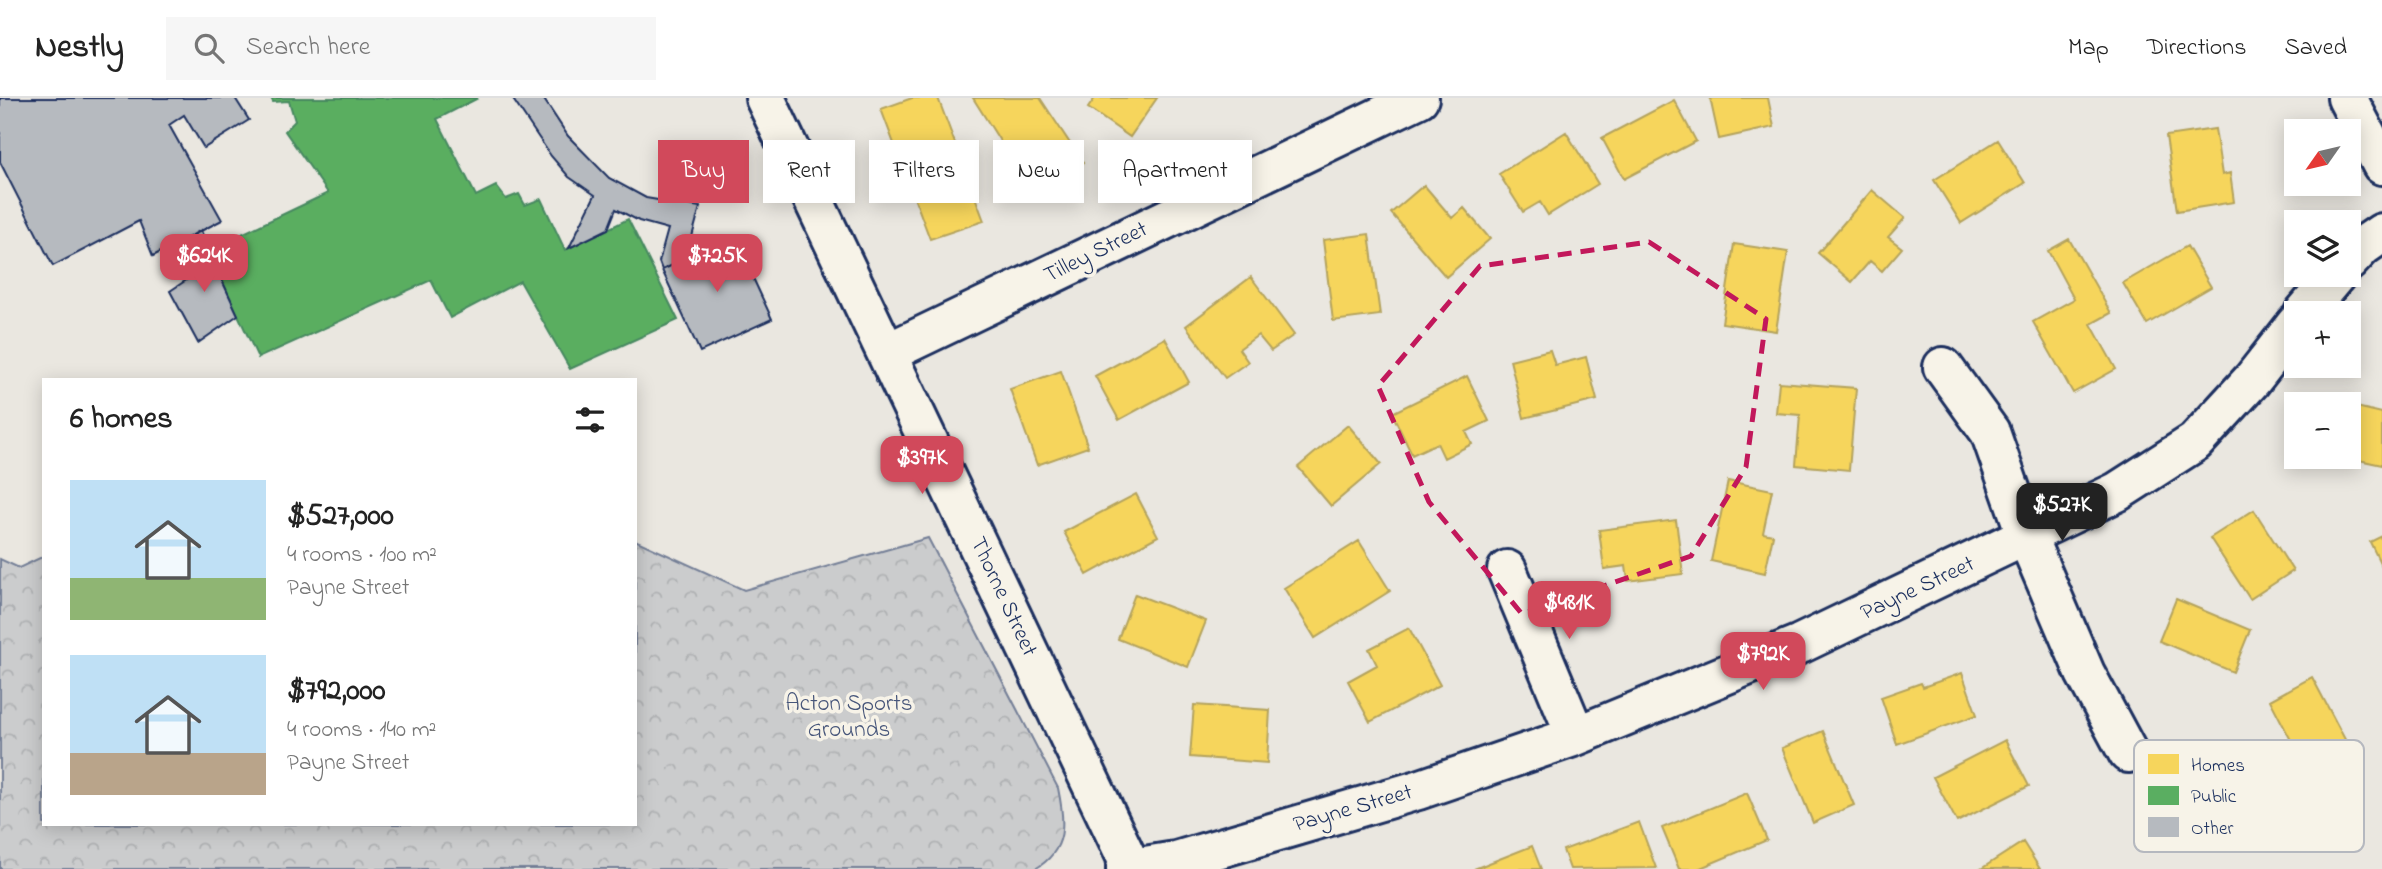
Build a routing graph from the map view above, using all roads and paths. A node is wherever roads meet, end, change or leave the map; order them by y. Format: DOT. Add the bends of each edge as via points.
graph roads {
  1 [pos="765,98"];
  2 [pos="1419,98"];
  3 [pos="2347,98"];
  4 [pos="2382,165"];
  5 [pos="2382,233"];
  6 [pos="2361,248"];
  7 [pos="2326,287"];
  8 [pos="2314,301"];
  9 [pos="2284,339"];
  10 [pos="887,353"];
  11 [pos="1944,367"];
  12 [pos="2027,537"];
  13 [pos="1507,570"];
  14 [pos="1576,736"];
  15 [pos="2128,753"];
  16 [pos="1130,869"];
  1 -- 10 [label="street, Thorne Street"];
  2 -- 10 [label="street, Tilley Street"];
  3 -- 4 [label="street"];
  5 -- 6 [label="street"];
  7 -- 8 [label="street"];
  9 -- 12 [label="street, Payne Street" via="2195,442 2117,492"];
  10 -- 16 [label="street, Thorne Street"];
  11 -- 12 [label="street" via="1990,432"];
  12 -- 14 [label="street, Payne Street" via="1800,644"];
  12 -- 15 [label="street" via="2085,674"];
  13 -- 14 [label="street"];
  14 -- 16 [label="street, Payne Street" via="1404,794 1177,861"];
}
